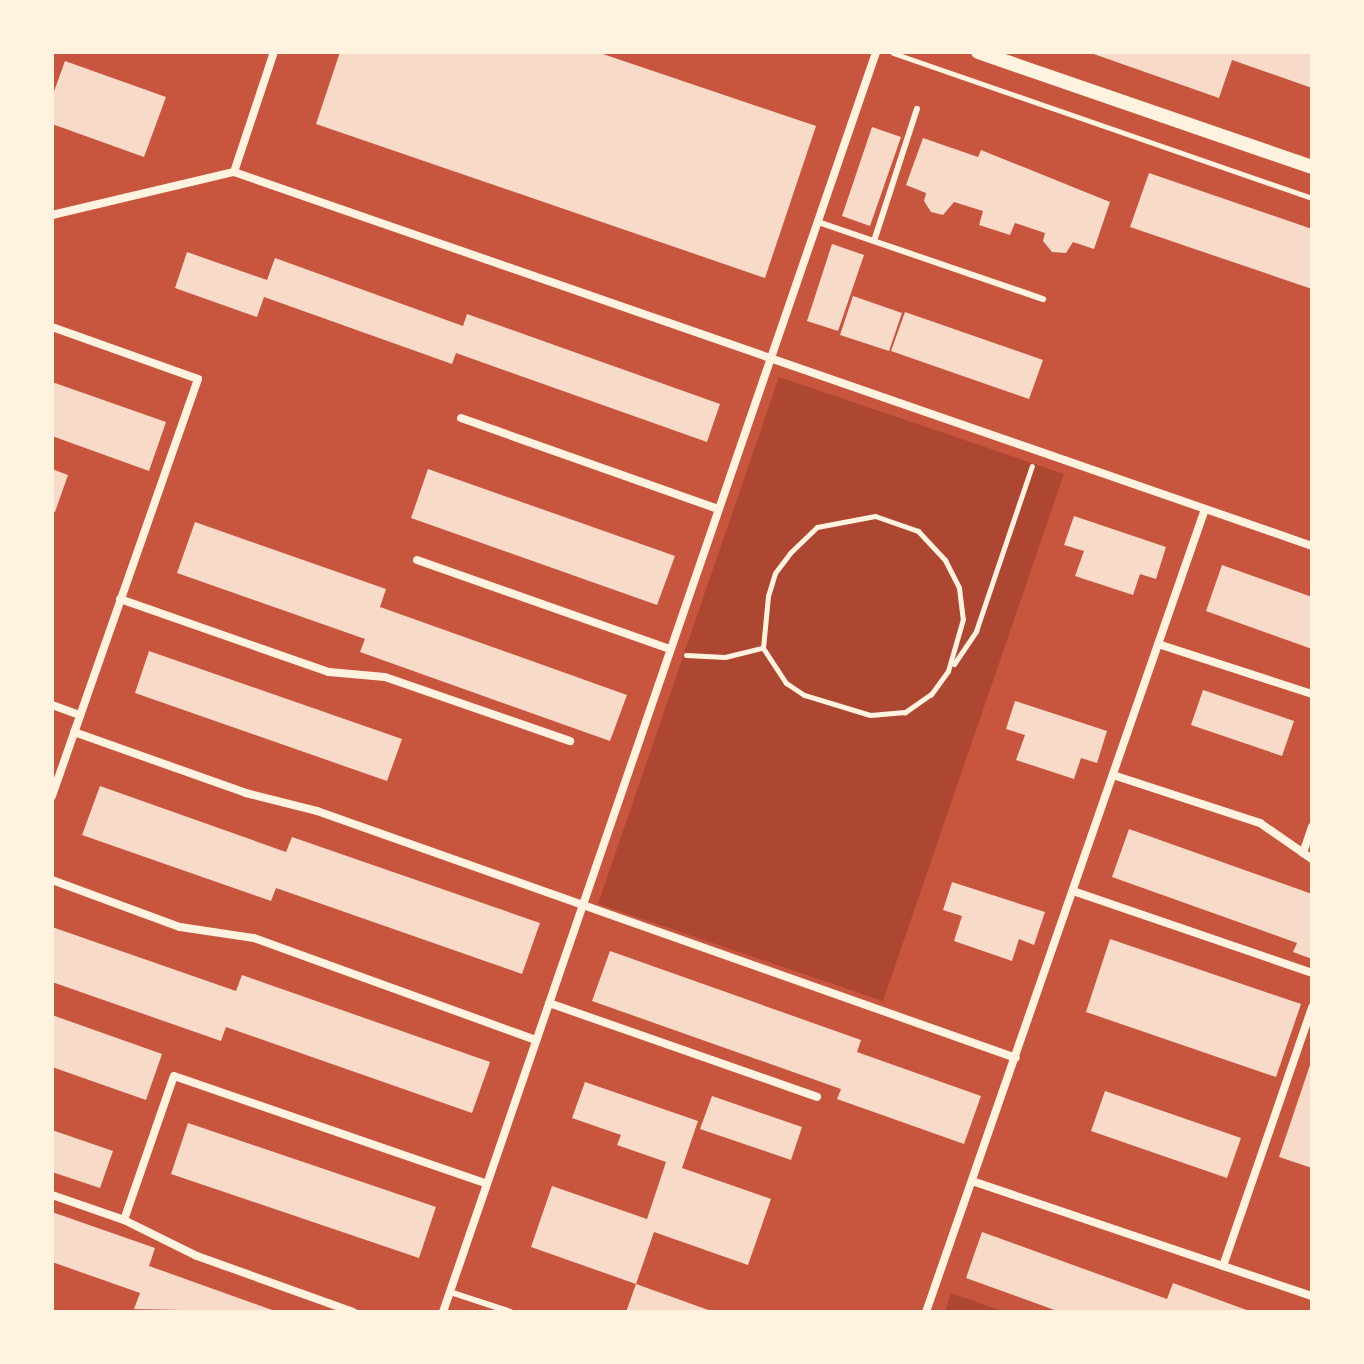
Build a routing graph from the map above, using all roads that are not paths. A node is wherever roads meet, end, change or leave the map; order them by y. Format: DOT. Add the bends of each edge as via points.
graph roads {
  1 [pos="274,52"];
  2 [pos="876,52"];
  3 [pos="978,52"];
  4 [pos="917,109"];
  5 [pos="1312,167"];
  6 [pos="234,172"];
  7 [pos="52,215"];
  8 [pos="818,222"];
  9 [pos="874,241"];
  10 [pos="1043,299"];
  11 [pos="52,327"];
  12 [pos="770,358"];
  13 [pos="461,418"];
  14 [pos="718,509"];
  15 [pos="1205,509"];
  16 [pos="1312,546"];
  17 [pos="417,560"];
  18 [pos="120,599"];
  19 [pos="1158,644"];
  20 [pos="670,649"];
  21 [pos="1312,694"];
  22 [pos="52,705"];
  23 [pos="80,715"];
  24 [pos="74,732"];
  25 [pos="570,741"];
  26 [pos="1113,775"];
  27 [pos="52,796"];
  28 [pos="1312,827"];
  29 [pos="1303,853"];
  30 [pos="1312,859"];
  31 [pos="52,880"];
  32 [pos="1073,891"];
  33 [pos="583,906"];
  34 [pos="1312,973"];
  35 [pos="549,1003"];
  36 [pos="1312,1007"];
  37 [pos="536,1040"];
  38 [pos="1016,1058"];
  39 [pos="817,1097"];
  40 [pos="972,1181"];
  41 [pos="487,1184"];
  42 [pos="52,1195"];
  43 [pos="124,1220"];
  44 [pos="1223,1266"];
  45 [pos="450,1292"];
  46 [pos="1312,1296"];
  47 [pos="353,1312"];
  48 [pos="443,1312"];
  49 [pos="511,1312"];
  50 [pos="926,1312"];
  1 -- 6 [label="street"];
  2 -- 8 [label="street"];
  3 -- 5 [label="street"];
  4 -- 9 [label="lane"];
  6 -- 7 [label="street"];
  6 -- 12 [label="street"];
  8 -- 9 [label="lane"];
  8 -- 12 [label="street"];
  9 -- 10 [label="lane"];
  11 -- 18 [label="street" via="198,379"];
  12 -- 14 [label="street"];
  12 -- 15 [label="street"];
  13 -- 14 [label="street"];
  14 -- 20 [label="street"];
  15 -- 16 [label="street"];
  15 -- 19 [label="street"];
  17 -- 20 [label="street"];
  18 -- 23 [label="street"];
  18 -- 25 [label="street" via="329,672 385,677"];
  19 -- 21 [label="street"];
  19 -- 26 [label="street"];
  20 -- 33 [label="street"];
  22 -- 23 [label="street"];
  23 -- 24 [label="street"];
  24 -- 27 [label="street"];
  24 -- 33 [label="street"];
  26 -- 29 [label="street" via="1260,823"];
  26 -- 32 [label="street"];
  28 -- 29 [label="street"];
  29 -- 30 [label="street"];
  31 -- 37 [label="street" via="180,927 254,938"];
  32 -- 34 [label="street"];
  32 -- 38 [label="street"];
  33 -- 35 [label="street"];
  33 -- 38 [label="street"];
  35 -- 37 [label="street"];
  35 -- 39 [label="street"];
  36 -- 44 [label="street"];
  37 -- 41 [label="street"];
  38 -- 40 [label="street"];
  40 -- 44 [label="street"];
  40 -- 50 [label="street"];
  41 -- 43 [label="street" via="174,1076"];
  41 -- 45 [label="street"];
  42 -- 43 [label="street"];
  43 -- 47 [label="street" via="197,1256"];
  44 -- 46 [label="street"];
  45 -- 48 [label="street"];
  45 -- 49 [label="lane"];
}
